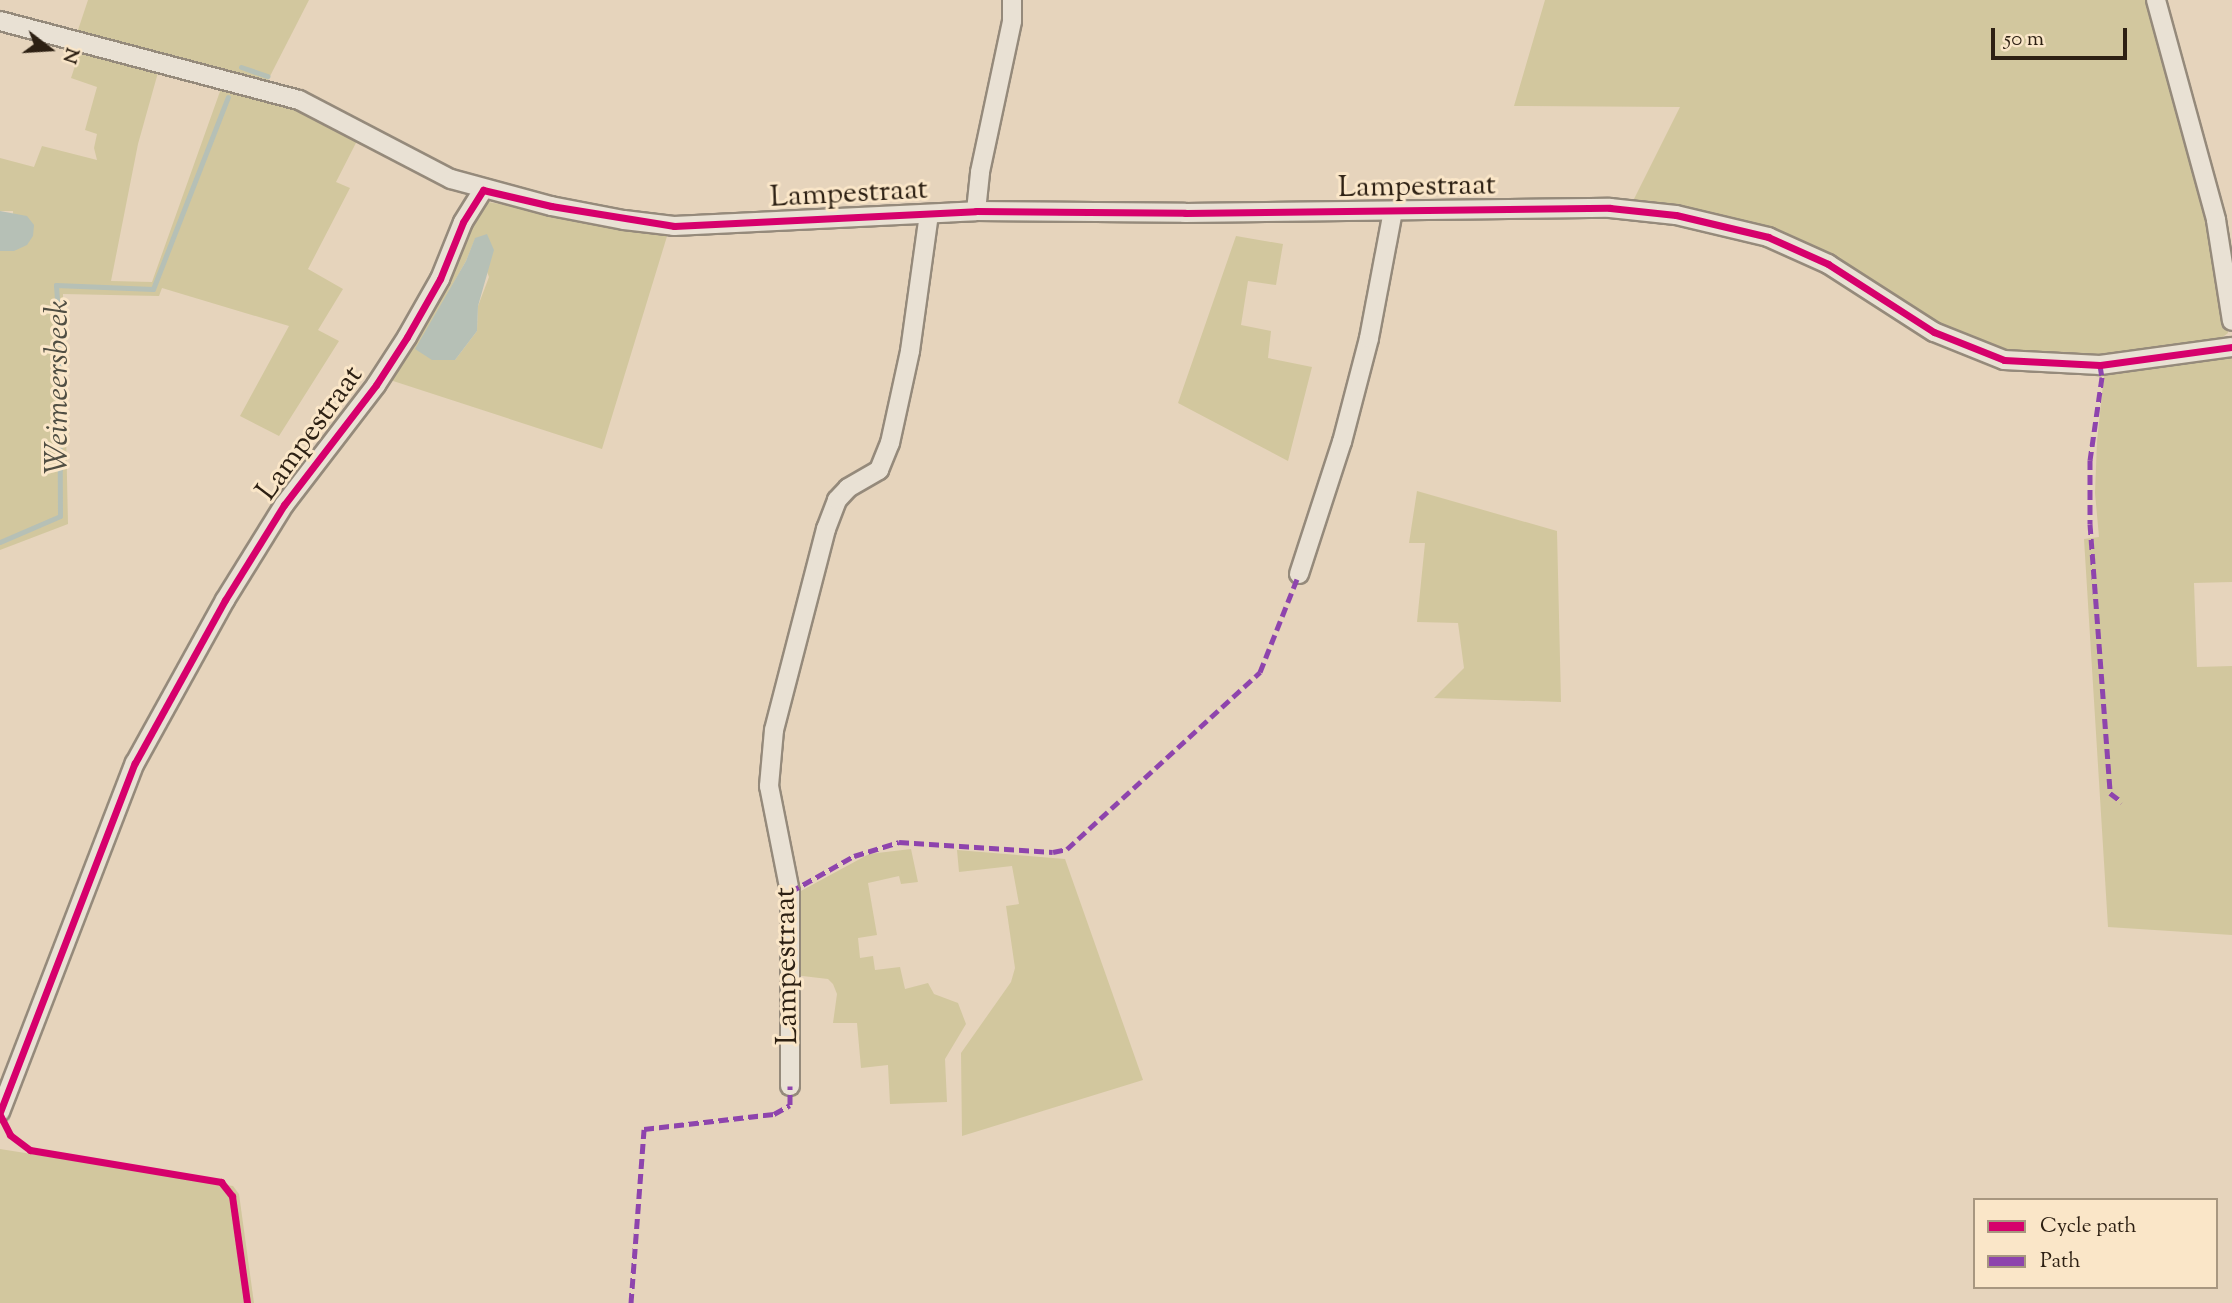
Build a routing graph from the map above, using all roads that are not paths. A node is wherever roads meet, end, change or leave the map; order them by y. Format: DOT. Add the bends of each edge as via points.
graph roads {
  1 [pos="1012,0"];
  2 [pos="2156,0"];
  3 [pos="0,21"];
  4 [pos="483,190"];
  5 [pos="976,211"];
  6 [pos="1393,211"];
  7 [pos="929,214"];
  8 [pos="2232,321"];
  9 [pos="2232,347"];
  10 [pos="1299,574"];
  11 [pos="790,1086"];
  12 [pos="0,1112"];
  1 -- 5 [label="street" via="1013,21 980,172"];
  2 -- 8 [label="street" via="2216,220"];
  3 -- 4 [label="street, Lampestraat" via="299,100 442,175"];
  4 -- 7 [label="street, Lampestraat" via="674,226"];
  4 -- 12 [label="street, Lampestraat" via="407,337 284,505 225,600 135,763"];
  5 -- 6 [label="street, Lampestraat"];
  5 -- 7 [label="street, Lampestraat"];
  6 -- 9 [label="street, Lampestraat" via="1610,208 1727,225 1799,249 1934,332 2004,360 2100,365"];
  6 -- 10 [label="street, Lampestraat" via="1342,442"];
  7 -- 11 [label="street, Lampestraat" via="910,351 890,443 879,470 837,500 774,730 769,786 790,891"];
}
